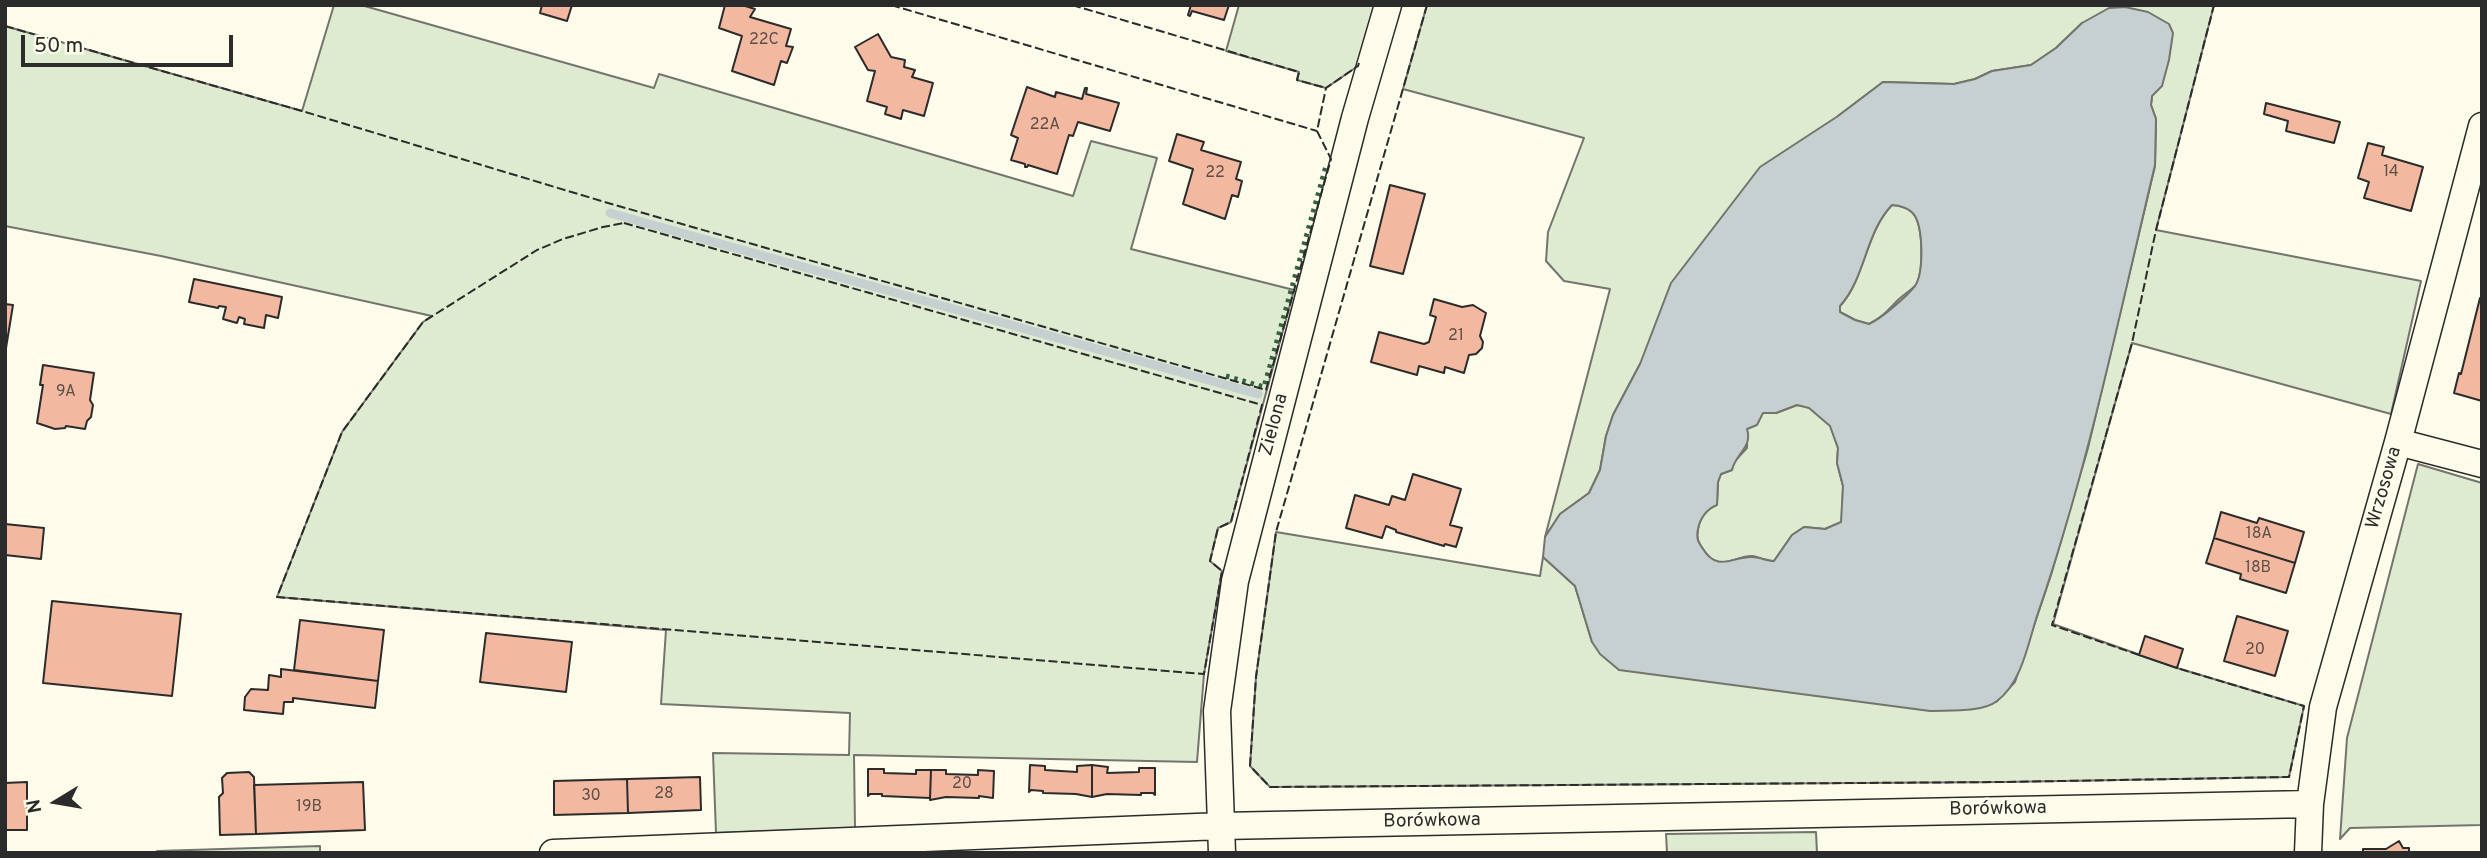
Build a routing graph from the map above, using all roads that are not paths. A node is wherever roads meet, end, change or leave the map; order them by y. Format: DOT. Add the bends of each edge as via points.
graph roads {
  1 [pos="1388,5"];
  2 [pos="2482,125"];
  3 [pos="2398,442"];
  4 [pos="2482,464"];
  5 [pos="2310,804"];
  6 [pos="1221,826"];
  7 [pos="553,853"];
  8 [pos="1222,853"];
  9 [pos="2308,853"];
  1 -- 6 [label="street, Zielona" via="1235,581 1217,711"];
  2 -- 3 [label="street, Wrzosowa"];
  3 -- 4 [label="street"];
  3 -- 5 [label="street, Wrzosowa" via="2323,707"];
  5 -- 6 [label="street, Borówkowa"];
  5 -- 9 [label="street, Wrzosowa"];
  6 -- 7 [label="street, Borówkowa"];
  6 -- 8 [label="street, Zielona"];
}
